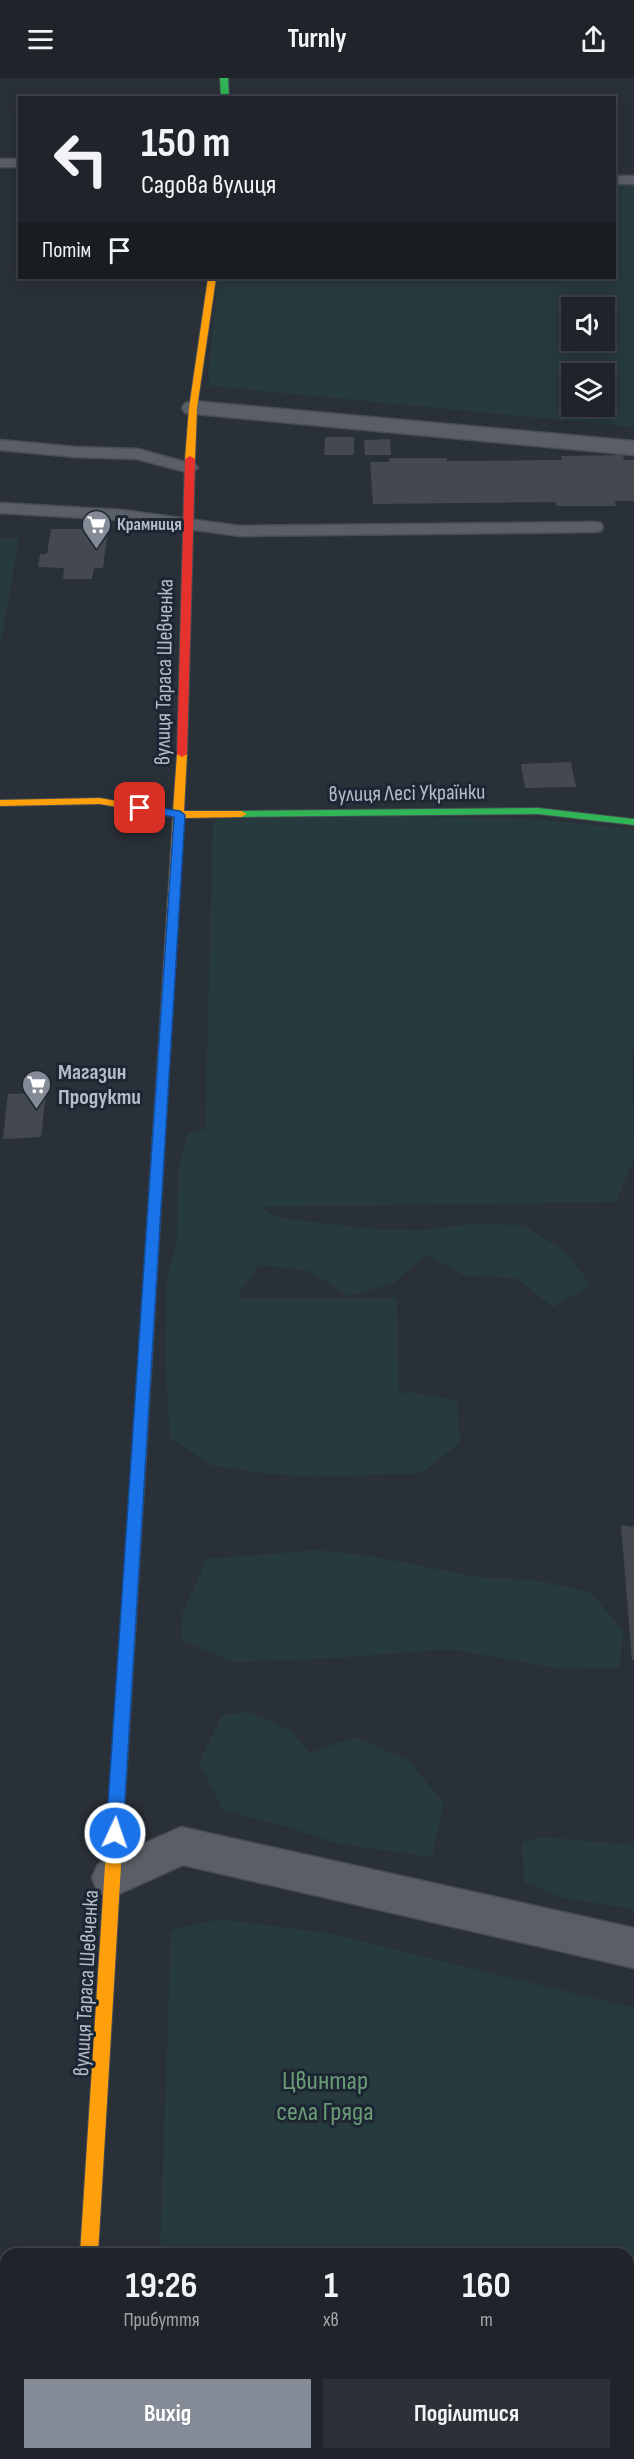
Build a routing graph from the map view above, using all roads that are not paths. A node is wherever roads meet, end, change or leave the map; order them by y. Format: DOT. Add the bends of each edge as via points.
graph roads {
  1 [pos="224,78"];
  2 [pos="225,96"];
  3 [pos="1,163"];
  4 [pos="18,163"];
  5 [pos="616,180"];
  6 [pos="634,180"];
  7 [pos="212,279"];
  8 [pos="193,408"];
  9 [pos="0,445"];
  10 [pos="634,448"];
  11 [pos="190,468"];
  12 [pos="0,508"];
  13 [pos="187,526"];
  14 [pos="595,527"];
  15 [pos="0,803"];
  16 [pos="180,815"];
  17 [pos="634,822"];
  18 [pos="112,1878"];
  19 [pos="634,1948"];
  20 [pos="89,2248"];
  1 -- 2 [label="street"];
  3 -- 4 [label="lane"];
  5 -- 6 [label="lane"];
  7 -- 8 [label="street, вулиця Тараса Шевченка"];
  8 -- 10 [label="street"];
  8 -- 11 [label="street, вулиця Тараса Шевченка"];
  9 -- 11 [label="lane" via="138,454"];
  11 -- 13 [label="street, вулиця Тараса Шевченка"];
  12 -- 13 [label="lane" via="122,515"];
  13 -- 14 [label="lane" via="240,531"];
  13 -- 16 [label="street, вулиця Тараса Шевченка"];
  15 -- 16 [label="street, вулиця Лесі Українки" via="100,801"];
  16 -- 17 [label="street, вулиця Лесі Українки" via="538,812"];
  16 -- 18 [label="street, вулиця Тараса Шевченка"];
  18 -- 19 [label="street" via="181,1846"];
  18 -- 20 [label="street, вулиця Тараса Шевченка"];
}
